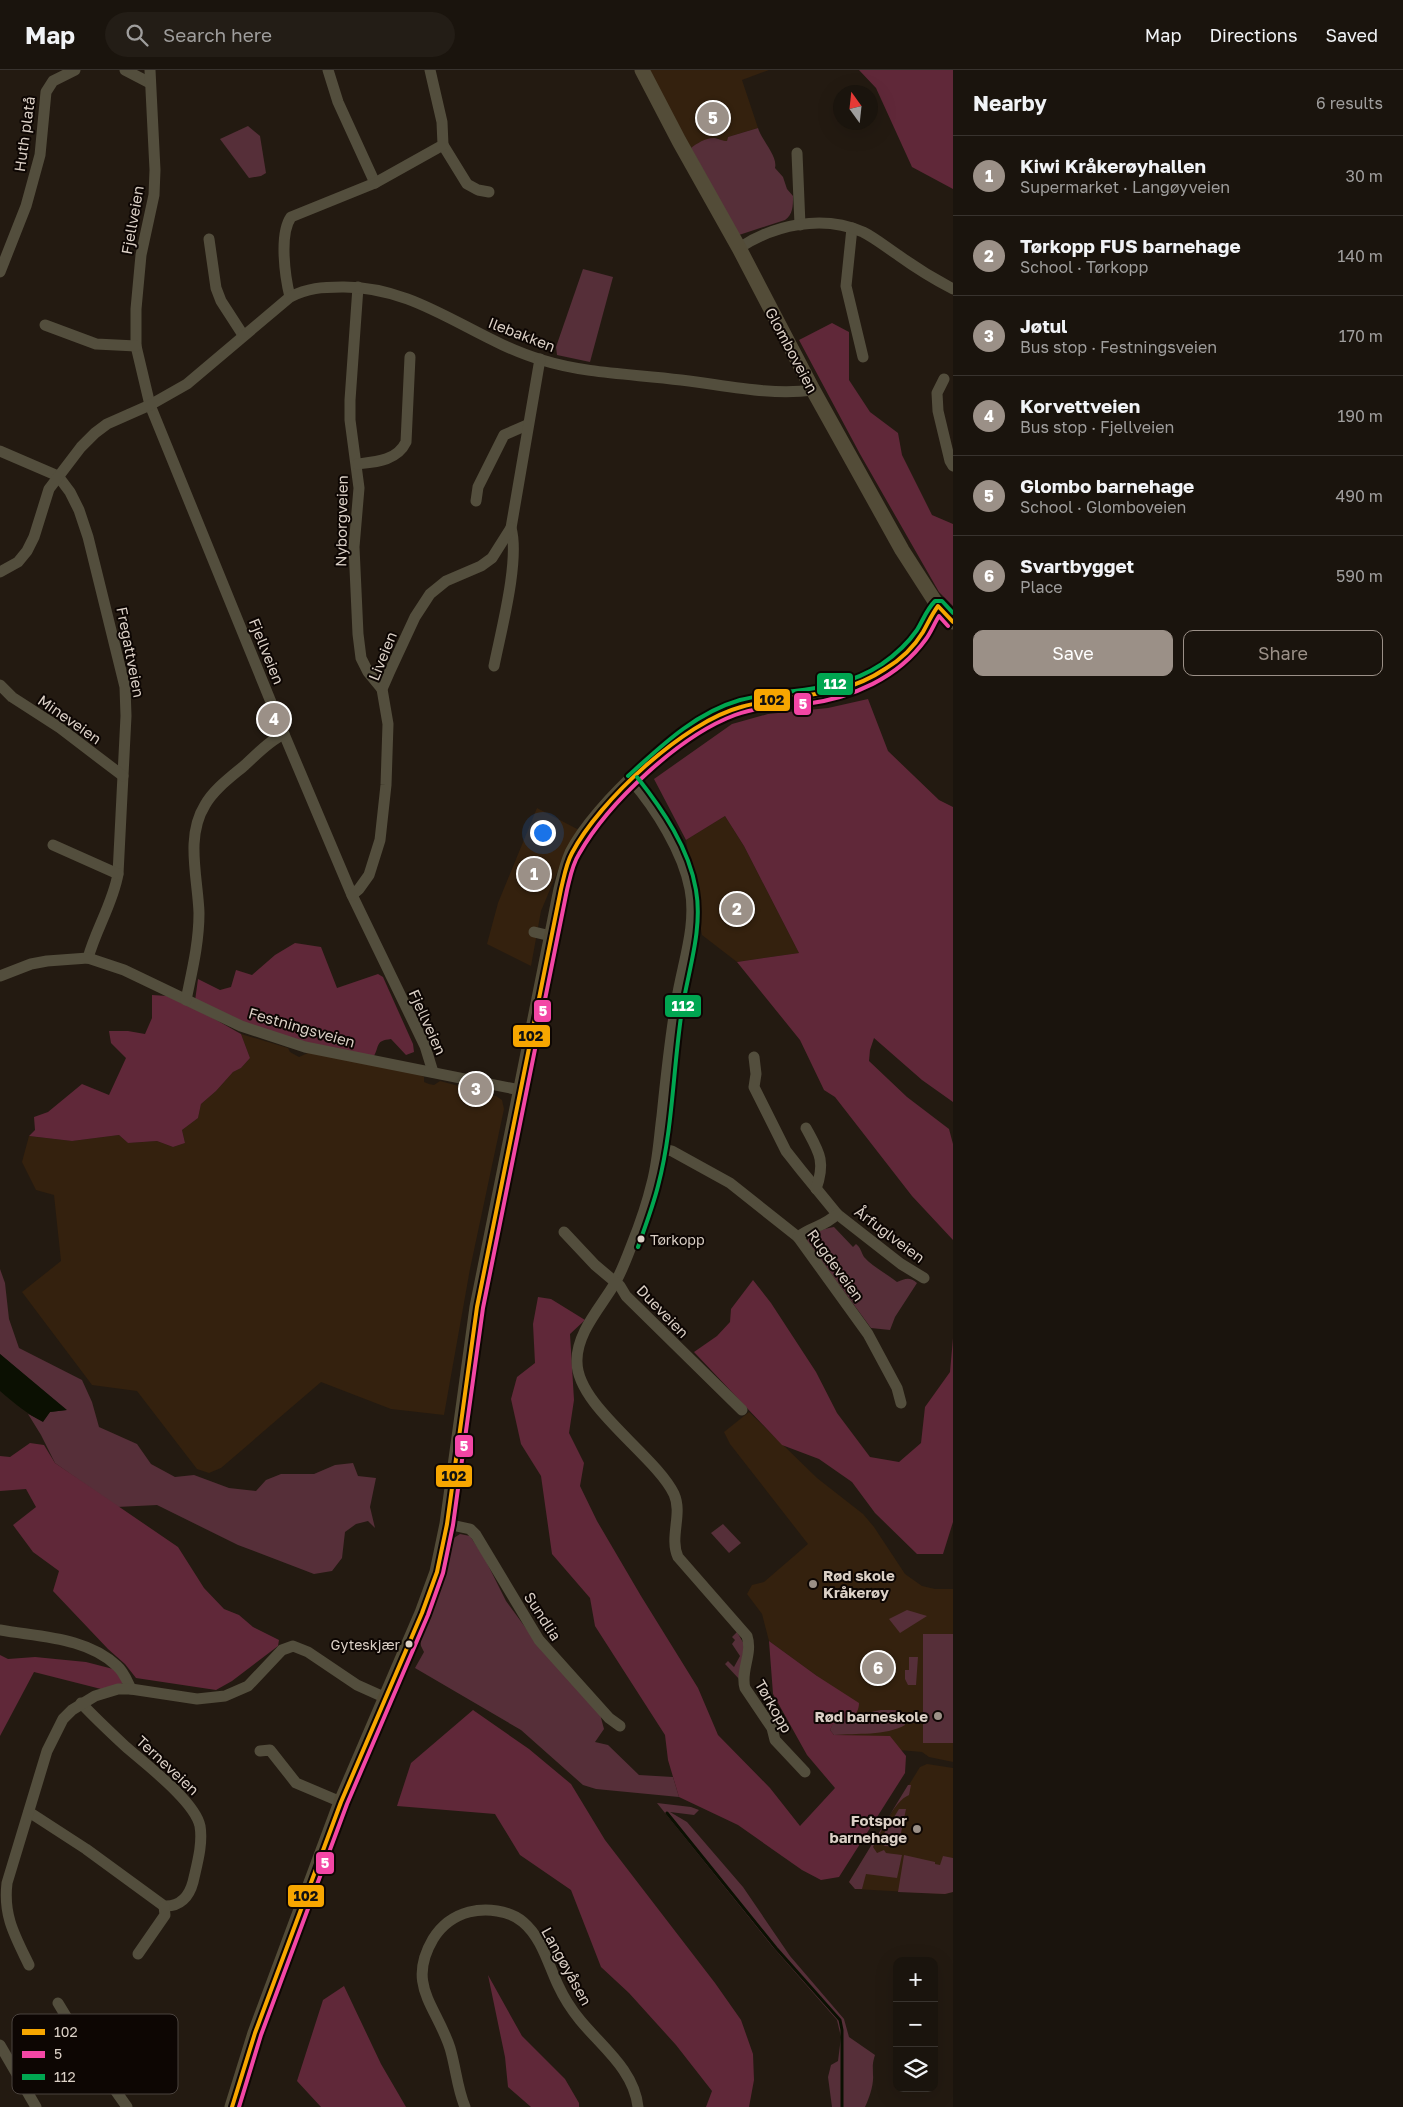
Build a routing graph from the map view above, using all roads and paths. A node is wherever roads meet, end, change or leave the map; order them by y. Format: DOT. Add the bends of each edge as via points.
graph roads {
  1 [pos="75,70"];
  2 [pos="150,70"];
  3 [pos="328,70"];
  4 [pos="430,70"];
  5 [pos="642,70"];
  6 [pos="123,71"];
  7 [pos="150,83"];
  8 [pos="443,145"];
  9 [pos="797,153"];
  10 [pos="375,183"];
  11 [pos="490,192"];
  12 [pos="800,224"];
  13 [pos="852,228"];
  14 [pos="209,239"];
  15 [pos="739,248"];
  16 [pos="0,272"];
  17 [pos="358,287"];
  18 [pos="953,289"];
  19 [pos="290,297"];
  20 [pos="45,325"];
  21 [pos="243,335"];
  22 [pos="136,346"];
  23 [pos="410,356"];
  24 [pos="863,357"];
  25 [pos="540,359"];
  26 [pos="944,379"];
  27 [pos="813,390"];
  28 [pos="150,405"];
  29 [pos="527,425"];
  30 [pos="947,429"];
  31 [pos="0,451"];
  32 [pos="356,464"];
  33 [pos="953,466"];
  34 [pos="58,476"];
  35 [pos="476,501"];
  36 [pos="511,528"];
  37 [pos="0,572"];
  38 [pos="938,606"];
  39 [pos="952,621"];
  40 [pos="922,634"];
  41 [pos="494,666"];
  42 [pos="0,685"];
  43 [pos="382,689"];
  44 [pos="284,734"];
  45 [pos="123,776"];
  46 [pos="632,781"];
  47 [pos="53,845"];
  48 [pos="118,874"];
  49 [pos="352,895"];
  50 [pos="534,932"];
  51 [pos="551,936"];
  52 [pos="88,958"];
  53 [pos="0,976"];
  54 [pos="186,1000"];
  55 [pos="754,1058"];
  56 [pos="433,1072"];
  57 [pos="520,1090"];
  58 [pos="806,1128"];
  59 [pos="659,1148"];
  60 [pos="816,1189"];
  61 [pos="837,1214"];
  62 [pos="564,1232"];
  63 [pos="798,1237"];
  64 [pos="924,1278"];
  65 [pos="616,1282"];
  66 [pos="901,1403"];
  67 [pos="742,1410"];
  68 [pos="447,1524"];
  69 [pos="0,1630"];
  70 [pos="131,1689"];
  71 [pos="386,1698"];
  72 [pos="81,1703"];
  73 [pos="620,1726"];
  74 [pos="260,1751"];
  75 [pos="805,1772"];
  76 [pos="341,1802"];
  77 [pos="28,1812"];
  78 [pos="164,1906"];
  79 [pos="138,1954"];
  80 [pos="29,1965"];
  81 [pos="58,2003"];
  82 [pos="65,2014"];
  83 [pos="0,2045"];
  84 [pos="12,2066"];
  85 [pos="28,2094"];
  86 [pos="118,2094"];
  87 [pos="36,2107"];
  88 [pos="127,2107"];
  89 [pos="232,2107"];
  90 [pos="465,2107"];
  91 [pos="638,2107"];
  1 -- 16 [label="street, Huth platå" via="53,81 46,92 40,155 26,206"];
  2 -- 7 [label="street, Fjellveien"];
  3 -- 10 [label="street" via="338,102"];
  4 -- 8 [label="street" via="442,122"];
  5 -- 15 [label="main road, Glomboveien"];
  6 -- 7 [label="street"];
  7 -- 22 [label="street, Fjellveien" via="154,195 141,255"];
  8 -- 10 [label="street"];
  8 -- 11 [label="street" via="467,184"];
  9 -- 12 [label="street"];
  10 -- 19 [label="street" via="291,217 285,237"];
  12 -- 13 [label="street" via="826,223"];
  12 -- 15 [label="street" via="754,238"];
  13 -- 18 [label="street"];
  13 -- 24 [label="street" via="846,286"];
  14 -- 21 [label="street" via="216,288"];
  15 -- 27 [label="main road, Glomboveien"];
  17 -- 19 [label="street, Ilebakken" via="317,287"];
  17 -- 25 [label="street, Ilebakken" via="409,298 489,339"];
  17 -- 32 [label="street, Nyborgveien" via="350,373 350,420"];
  19 -- 21 [label="street, Ilebakken"];
  20 -- 22 [label="street" via="96,344"];
  21 -- 28 [label="street, Ilebakken" via="186,384"];
  22 -- 28 [label="street, Fjellveien"];
  23 -- 32 [label="street" via="406,442 402,450 388,458"];
  25 -- 27 [label="street, Ilebakken" via="587,370 778,392"];
  25 -- 29 [label="street, Liveien"];
  26 -- 30 [label="street" via="937,393"];
  27 -- 38 [label="main road, Glomboveien" via="902,550"];
  28 -- 34 [label="street, Ilebakken" via="107,424 95,433"];
  28 -- 44 [label="street, Fjellveien"];
  29 -- 35 [label="street" via="504,435 478,487"];
  29 -- 36 [label="street, Liveien"];
  30 -- 33 [label="street"];
  31 -- 34 [label="street"];
  32 -- 43 [label="street, Nyborgveien" via="359,488 354,556 359,653 368,672"];
  34 -- 37 [label="street, Ilebakken" via="49,488 27,551 18,562"];
  34 -- 45 [label="street, Fregattveien" via="79,510 119,658 126,697"];
  36 -- 41 [label="street, Liveien" via="513,555"];
  36 -- 43 [label="street, Liveien" via="492,558 446,581 430,594 415,617"];
  38 -- 39 [label="main road, Glomboveien"];
  38 -- 40 [label="main road"];
  39 -- 40 [label="main road"];
  40 -- 46 [label="main road" via="880,672 850,688 746,705 705,722 660,754"];
  42 -- 45 [label="street, Mineveien" via="12,697 60,728"];
  43 -- 49 [label="street, Liveien" via="388,724 380,840 369,875"];
  44 -- 49 [label="street, Fjellveien"];
  44 -- 54 [label="street" via="223,784 204,806 194,846 198,945"];
  45 -- 48 [label="street, Fregattveien"];
  46 -- 51 [label="main road" via="598,816 572,854 560,889"];
  46 -- 59 [label="street, Tørkopp" via="677,851 687,876 692,907 677,998"];
  47 -- 48 [label="street"];
  48 -- 52 [label="street, Fregattveien" via="115,890"];
  49 -- 56 [label="street, Fjellveien" via="425,1046"];
  50 -- 51 [label="street"];
  51 -- 57 [label="main road"];
  52 -- 53 [label="street, Festningsveien" via="39,962"];
  52 -- 54 [label="street, Festningsveien" via="124,970"];
  54 -- 56 [label="street, Festningsveien" via="241,1026 305,1047"];
  55 -- 60 [label="street, Årfuglveien" via="754,1087 786,1151"];
  56 -- 57 [label="street, Festningsveien"];
  57 -- 68 [label="main road" via="477,1307"];
  58 -- 60 [label="street" via="820,1154"];
  59 -- 63 [label="street, Rugdeveien" via="672,1151 730,1183"];
  59 -- 65 [label="street, Tørkopp" via="640,1224"];
  60 -- 61 [label="street, Årfuglveien"];
  61 -- 63 [label="street, Årfuglveien" via="829,1222"];
  61 -- 64 [label="street, Årfuglveien"];
  62 -- 65 [label="street, Dueveien"];
  63 -- 66 [label="street, Rugdeveien" via="868,1334 897,1388"];
  65 -- 67 [label="street, Dueveien" via="626,1296"];
  65 -- 75 [label="street, Tørkopp" via="585,1332 578,1350 579,1376 602,1410 672,1492 676,1502 675,1546 678,1557 747,1636 749,1652 743,1682 745,1688 772,1728 775,1740"];
  68 -- 71 [label="main road" via="431,1592"];
  68 -- 73 [label="street, Sundlia" via="470,1529 476,1535 539,1640 609,1718"];
  69 -- 70 [label="street" via="71,1641 89,1648 117,1666"];
  70 -- 71 [label="street" via="197,1699 226,1696 248,1686 282,1650 293,1646 308,1652 357,1685"];
  70 -- 72 [label="street" via="106,1692"];
  71 -- 76 [label="main road"];
  72 -- 77 [label="street" via="63,1719 47,1751"];
  72 -- 78 [label="street, Terneveien" via="183,1798 197,1818 199,1854 191,1888 182,1903"];
  74 -- 76 [label="street" via="270,1750 296,1783"];
  76 -- 89 [label="main road" via="258,2024"];
  77 -- 78 [label="street" via="86,1849"];
  77 -- 80 [label="street" via="7,1883 5,1901 9,1922"];
  78 -- 79 [label="street" via="165,1915"];
  81 -- 82 [label="street"];
  83 -- 84 [label="street"];
  85 -- 87 [label="street"];
  86 -- 88 [label="street"];
  90 -- 91 [label="street, Langøyåsen" via="450,2049 425,1994 422,1963 438,1932 450,1921 470,1912 486,1910 510,1915 523,1922 535,1937 568,2005 632,2083"];
}
